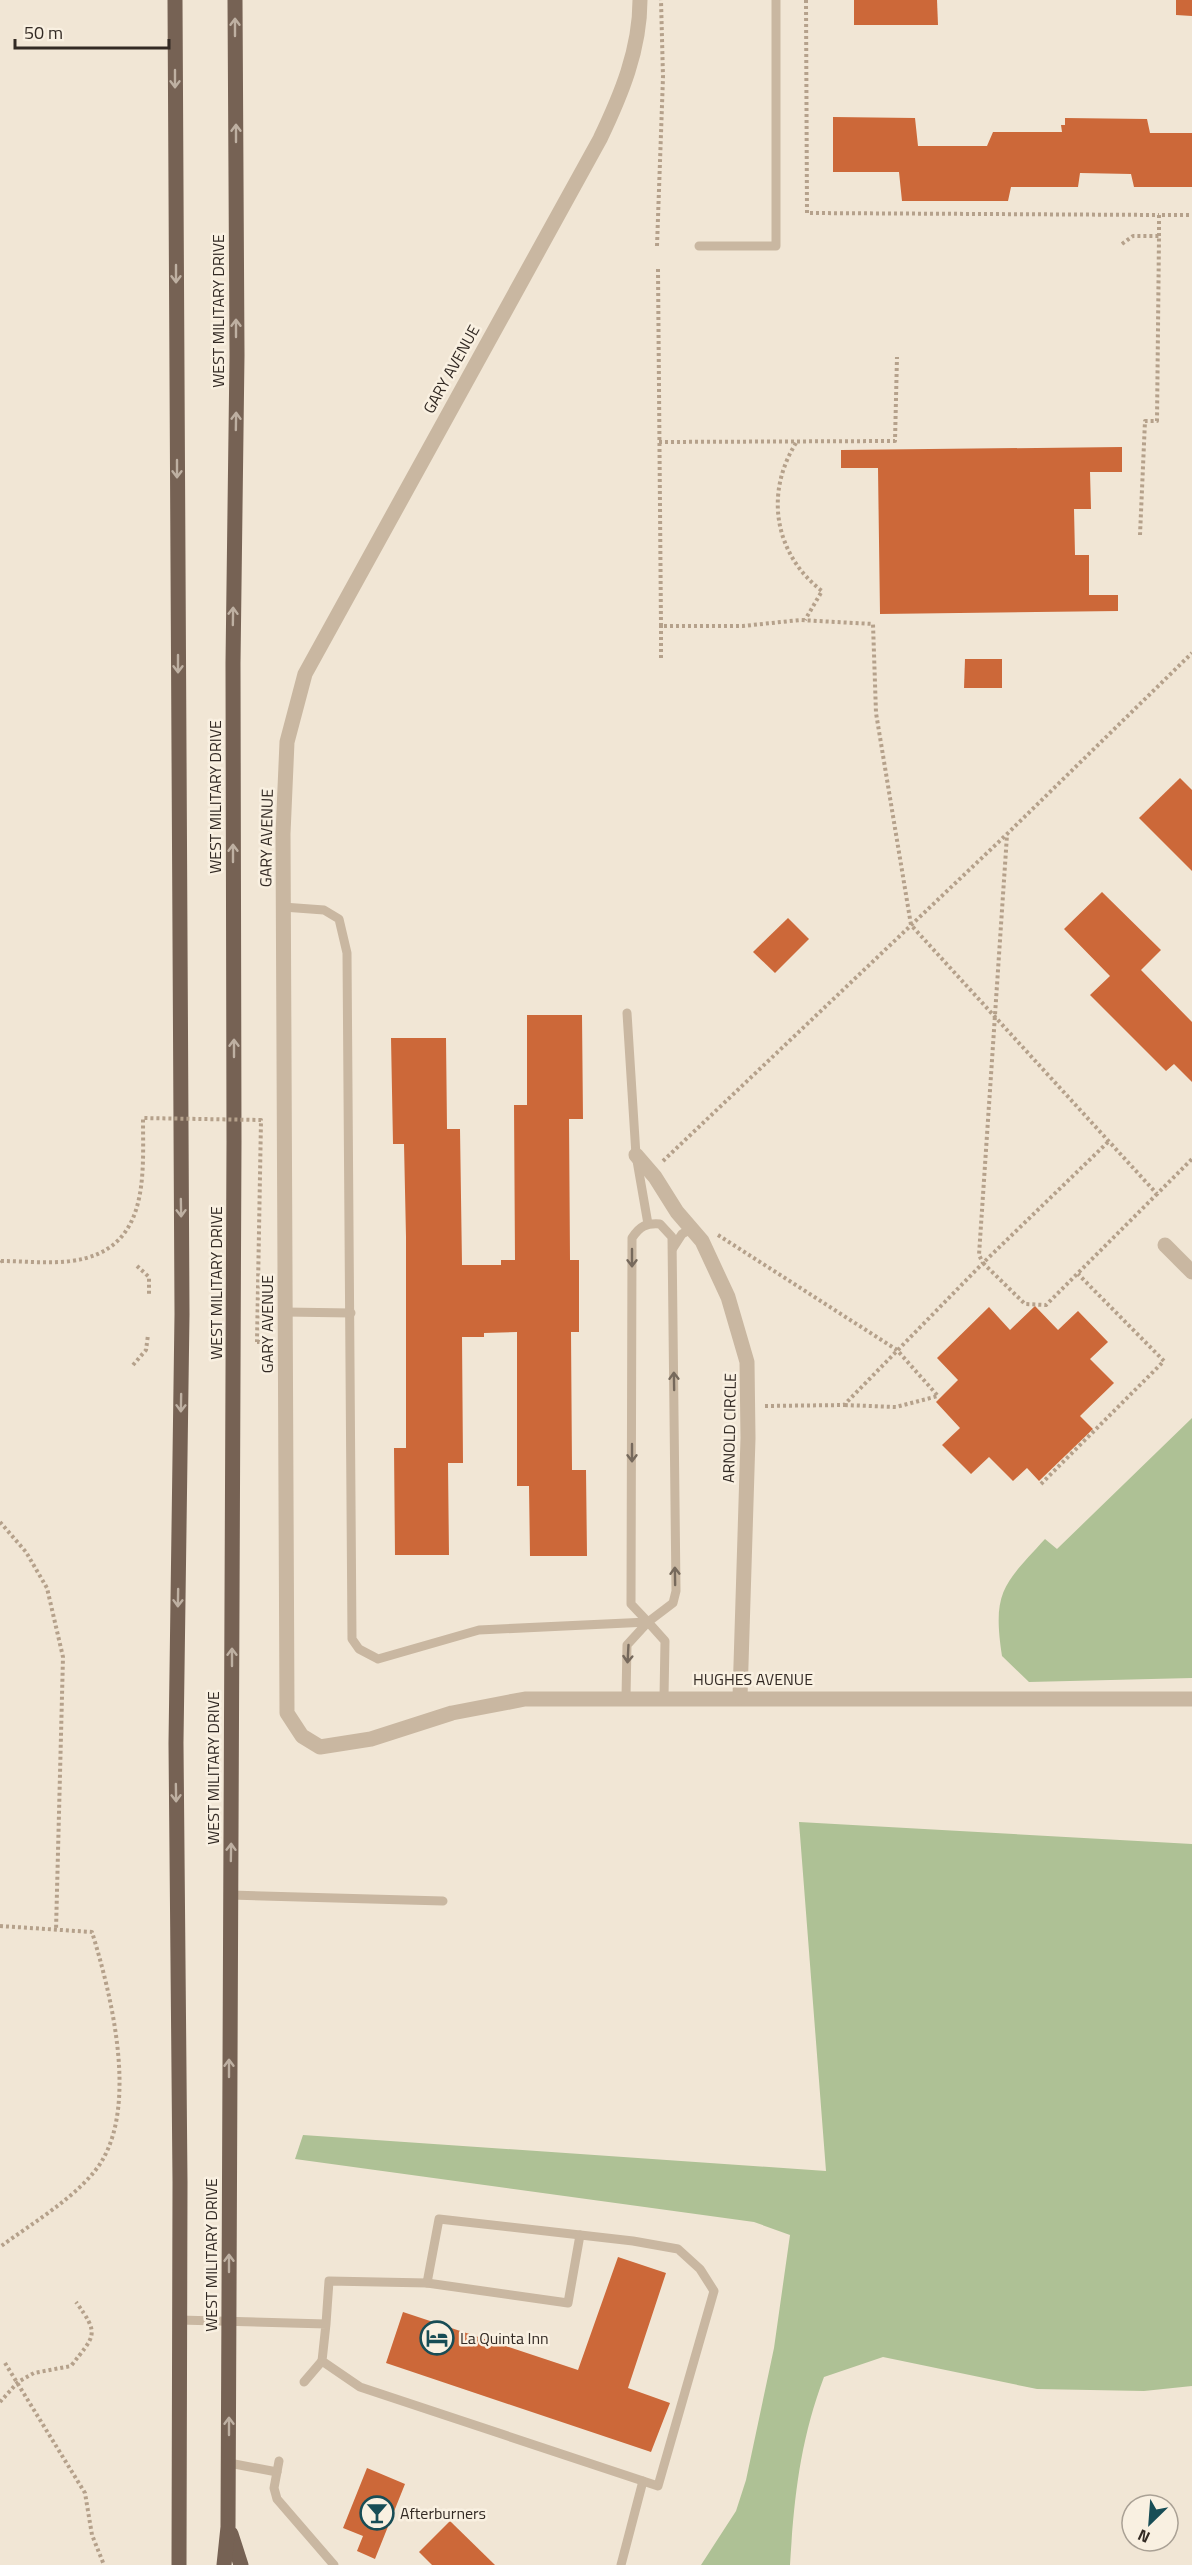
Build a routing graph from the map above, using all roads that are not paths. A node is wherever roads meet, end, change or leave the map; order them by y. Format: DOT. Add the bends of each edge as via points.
graph roads {
  1 [pos="175,0"];
  2 [pos="235,0"];
  3 [pos="640,0"];
  4 [pos="776,0"];
  5 [pos="699,246"];
  6 [pos="283,906"];
  7 [pos="627,1013"];
  8 [pos="636,1155"];
  9 [pos="648,1224"];
  10 [pos="692,1229"];
  11 [pos="1165,1245"];
  12 [pos="672,1248"];
  13 [pos="1192,1272"];
  14 [pos="285,1312"];
  15 [pos="351,1313"];
  16 [pos="648,1622"];
  17 [pos="626,1697"];
  18 [pos="664,1697"];
  19 [pos="740,1697"];
  20 [pos="1192,1699"];
  21 [pos="320,1747"];
  22 [pos="230,1895"];
  23 [pos="443,1901"];
  24 [pos="580,2235"];
  25 [pos="427,2283"];
  26 [pos="179,2320"];
  27 [pos="229,2321"];
  28 [pos="326,2324"];
  29 [pos="322,2361"];
  30 [pos="304,2382"];
  31 [pos="279,2461"];
  32 [pos="228,2463"];
  33 [pos="277,2472"];
  34 [pos="644,2481"];
  35 [pos="228,2526"];
  36 [pos="179,2563"];
  37 [pos="225,2565"];
  38 [pos="241,2565"];
  39 [pos="334,2565"];
  40 [pos="623,2565"];
  1 -- 26 [label="main road, WEST MILITARY DRIVE, one-way" via="182,1314 176,1743"];
  22 -- 2 [label="main road, WEST MILITARY DRIVE, one-way"];
  3 -- 6 [label="street, GARY AVENUE" via="640,27 622,91 600,139 305,674 287,742"];
  4 -- 5 [label="lane" via="776,246"];
  6 -- 14 [label="street, GARY AVENUE"];
  6 -- 15 [label="lane" via="324,910 339,919 347,953"];
  7 -- 8 [label="lane"];
  8 -- 9 [label="lane"];
  8 -- 10 [label="street, ARNOLD CIRCLE"];
  9 -- 12 [label="lane" via="660,1224 672,1237"];
  9 -- 16 [label="lane, one-way" via="632,1238 631,1604"];
  10 -- 12 [label="lane" via="682,1234"];
  10 -- 19 [label="street, ARNOLD CIRCLE" via="702,1241 728,1297 747,1362"];
  11 -- 13 [label="street"];
  16 -- 12 [label="lane, one-way" via="673,1603 676,1591"];
  14 -- 15 [label="lane"];
  14 -- 21 [label="street, GARY AVENUE" via="287,1713 302,1736"];
  15 -- 16 [label="lane" via="352,1639 359,1649 378,1659 479,1630"];
  16 -- 17 [label="lane, one-way" via="627,1645"];
  16 -- 18 [label="lane" via="665,1641"];
  17 -- 18 [label="street, HUGHES AVENUE"];
  17 -- 21 [label="street, HUGHES AVENUE" via="542,1698 488,1704 371,1739"];
  18 -- 19 [label="street, HUGHES AVENUE"];
  19 -- 20 [label="street, HUGHES AVENUE"];
  22 -- 23 [label="lane"];
  27 -- 22 [label="main road, WEST MILITARY DRIVE, one-way"];
  24 -- 25 [label="lane" via="439,2219"];
  24 -- 25 [label="lane" via="568,2303"];
  24 -- 34 [label="lane" via="678,2249 700,2269 714,2291 658,2486"];
  25 -- 28 [label="lane" via="329,2281"];
  26 -- 27 [label="lane"];
  26 -- 36 [label="main road, WEST MILITARY DRIVE"];
  27 -- 28 [label="lane"];
  32 -- 27 [label="main road, WEST MILITARY DRIVE, one-way"];
  28 -- 29 [label="lane"];
  29 -- 30 [label="lane"];
  29 -- 34 [label="lane" via="360,2387"];
  31 -- 33 [label="lane"];
  32 -- 33 [label="lane"];
  32 -- 35 [label="main road, WEST MILITARY DRIVE"];
  33 -- 39 [label="lane" via="277,2499"];
  34 -- 40 [label="lane"];
  35 -- 37 [label="main road, WEST MILITARY DRIVE"];
  35 -- 38 [label="main road"];
}
